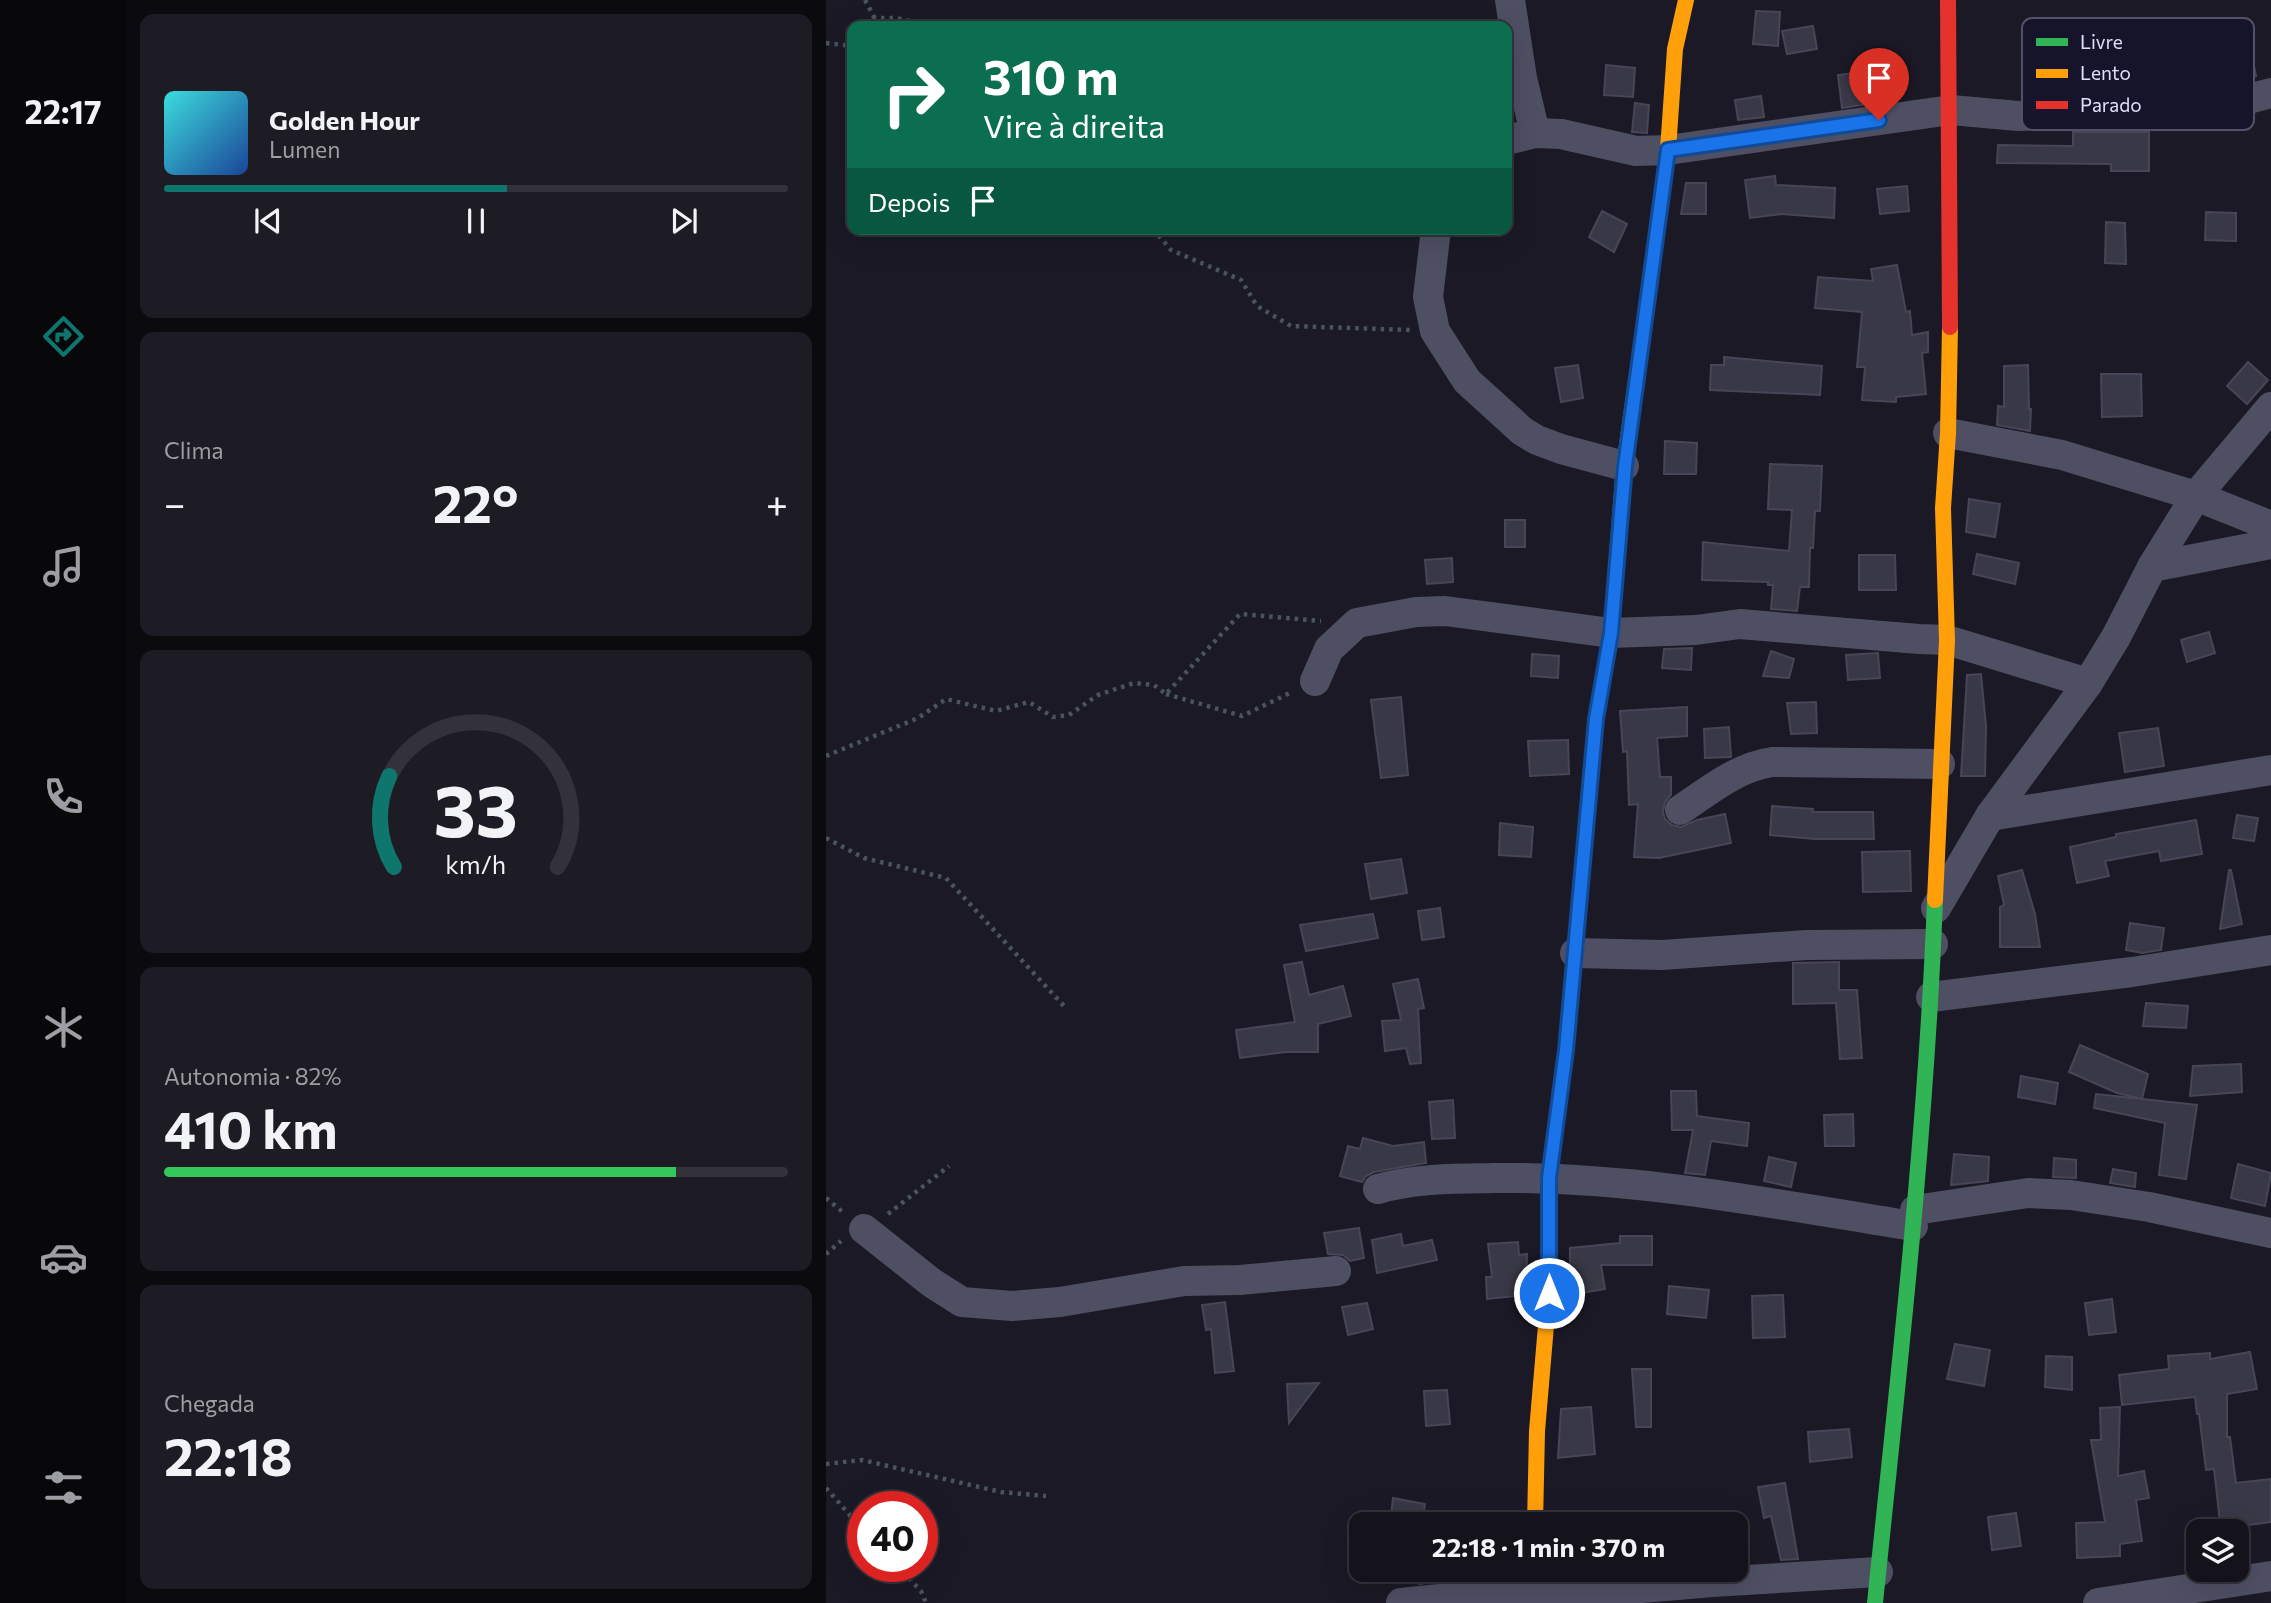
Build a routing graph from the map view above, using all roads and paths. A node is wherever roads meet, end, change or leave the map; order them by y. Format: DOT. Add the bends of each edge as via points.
graph roads {
  1 [pos="865,0"];
  2 [pos="1510,0"];
  3 [pos="1686,0"];
  4 [pos="1948,0"];
  5 [pos="874,18"];
  6 [pos="872,21"];
  7 [pos="876,21"];
  8 [pos="910,21"];
  9 [pos="826,43"];
  10 [pos="847,45"];
  11 [pos="2271,93"];
  12 [pos="2254,97"];
  13 [pos="1951,110"];
  14 [pos="2022,116"];
  15 [pos="1521,136"];
  16 [pos="1668,150"];
  17 [pos="1158,235"];
  18 [pos="1435,235"];
  19 [pos="1435,331"];
  20 [pos="2271,407"];
  21 [pos="1948,433"];
  22 [pos="1625,466"];
  23 [pos="2196,496"];
  24 [pos="2271,526"];
  25 [pos="2271,544"];
  26 [pos="2152,567"];
  27 [pos="1357,623"];
  28 [pos="1611,633"];
  29 [pos="1947,639"];
  30 [pos="1315,681"];
  31 [pos="2088,683"];
  32 [pos="1166,694"];
  33 [pos="826,756"];
  34 [pos="1940,764"];
  35 [pos="2271,770"];
  36 [pos="1680,810"];
  37 [pos="1990,816"];
  38 [pos="826,838"];
  39 [pos="1934,912"];
  40 [pos="1933,944"];
  41 [pos="2271,950"];
  42 [pos="1575,953"];
  43 [pos="1931,997"];
  44 [pos="1064,1006"];
  45 [pos="1549,1178"];
  46 [pos="1378,1189"];
  47 [pos="1914,1218"];
  48 [pos="863,1229"];
  49 [pos="2271,1233"];
  50 [pos="1336,1271"];
  51 [pos="826,1464"];
  52 [pos="826,1488"];
  53 [pos="1046,1496"];
  54 [pos="847,1512"];
  55 [pos="1535,1512"];
  56 [pos="1878,1572"];
  57 [pos="2271,1576"];
  58 [pos="912,1582"];
  59 [pos="1537,1590"];
  60 [pos="2109,1602"];
  61 [pos="926,1603"];
  62 [pos="1401,1603"];
  63 [pos="1875,1603"];
  1 -- 5 [label="path"];
  2 -- 15 [label="street" via="1522,78"];
  3 -- 16 [label="street" via="1675,50"];
  4 -- 13 [label="street"];
  5 -- 6 [label="path"];
  5 -- 7 [label="path"];
  5 -- 8 [label="path"];
  9 -- 10 [label="path"];
  11 -- 12 [label="street"];
  13 -- 14 [label="street"];
  13 -- 16 [label="street"];
  13 -- 21 [label="street"];
  15 -- 16 [label="street" via="1561,134 1636,151"];
  16 -- 22 [label="street"];
  17 -- 19 [label="path" via="1171,250 1241,280 1257,306 1291,326"];
  18 -- 19 [label="street" via="1428,297"];
  19 -- 22 [label="street" via="1468,381 1521,431 1561,449"];
  20 -- 23 [label="street"];
  21 -- 23 [label="street" via="2062,455"];
  21 -- 29 [label="street" via="1943,508"];
  22 -- 28 [label="street"];
  23 -- 24 [label="street"];
  23 -- 26 [label="street"];
  25 -- 26 [label="street"];
  26 -- 31 [label="street"];
  27 -- 28 [label="street" via="1445,611"];
  27 -- 30 [label="street" via="1329,649"];
  27 -- 32 [label="path" via="1240,614"];
  28 -- 29 [label="street" via="1740,624"];
  28 -- 42 [label="street" via="1596,719"];
  29 -- 31 [label="street"];
  29 -- 34 [label="street"];
  30 -- 32 [label="path" via="1242,716"];
  31 -- 37 [label="street"];
  32 -- 33 [label="path" via="1154,685 1134,683 1098,695 1069,715 1053,717 1029,702 996,711 946,699 918,718"];
  34 -- 36 [label="street" via="1772,762 1721,783"];
  34 -- 39 [label="street"];
  35 -- 37 [label="street"];
  37 -- 39 [label="street"];
  38 -- 44 [label="path" via="864,858 946,878"];
  39 -- 40 [label="street"];
  40 -- 42 [label="street" via="1662,955"];
  40 -- 43 [label="street"];
  41 -- 43 [label="street"];
  42 -- 45 [label="street"];
  43 -- 47 [label="street"];
  45 -- 46 [label="street" via="1437,1179"];
  45 -- 47 [label="street"];
  45 -- 55 [label="street" via="1548,1302 1536,1431"];
  47 -- 49 [label="street" via="2028,1193 2149,1207"];
  47 -- 56 [label="street"];
  48 -- 50 [label="street" via="962,1302 1012,1306 1184,1281"];
  51 -- 53 [label="path" via="862,1460 1001,1492"];
  52 -- 54 [label="path"];
  56 -- 59 [label="street"];
  56 -- 63 [label="street"];
  57 -- 60 [label="street"];
  58 -- 61 [label="path"];
  59 -- 62 [label="street"];
}
